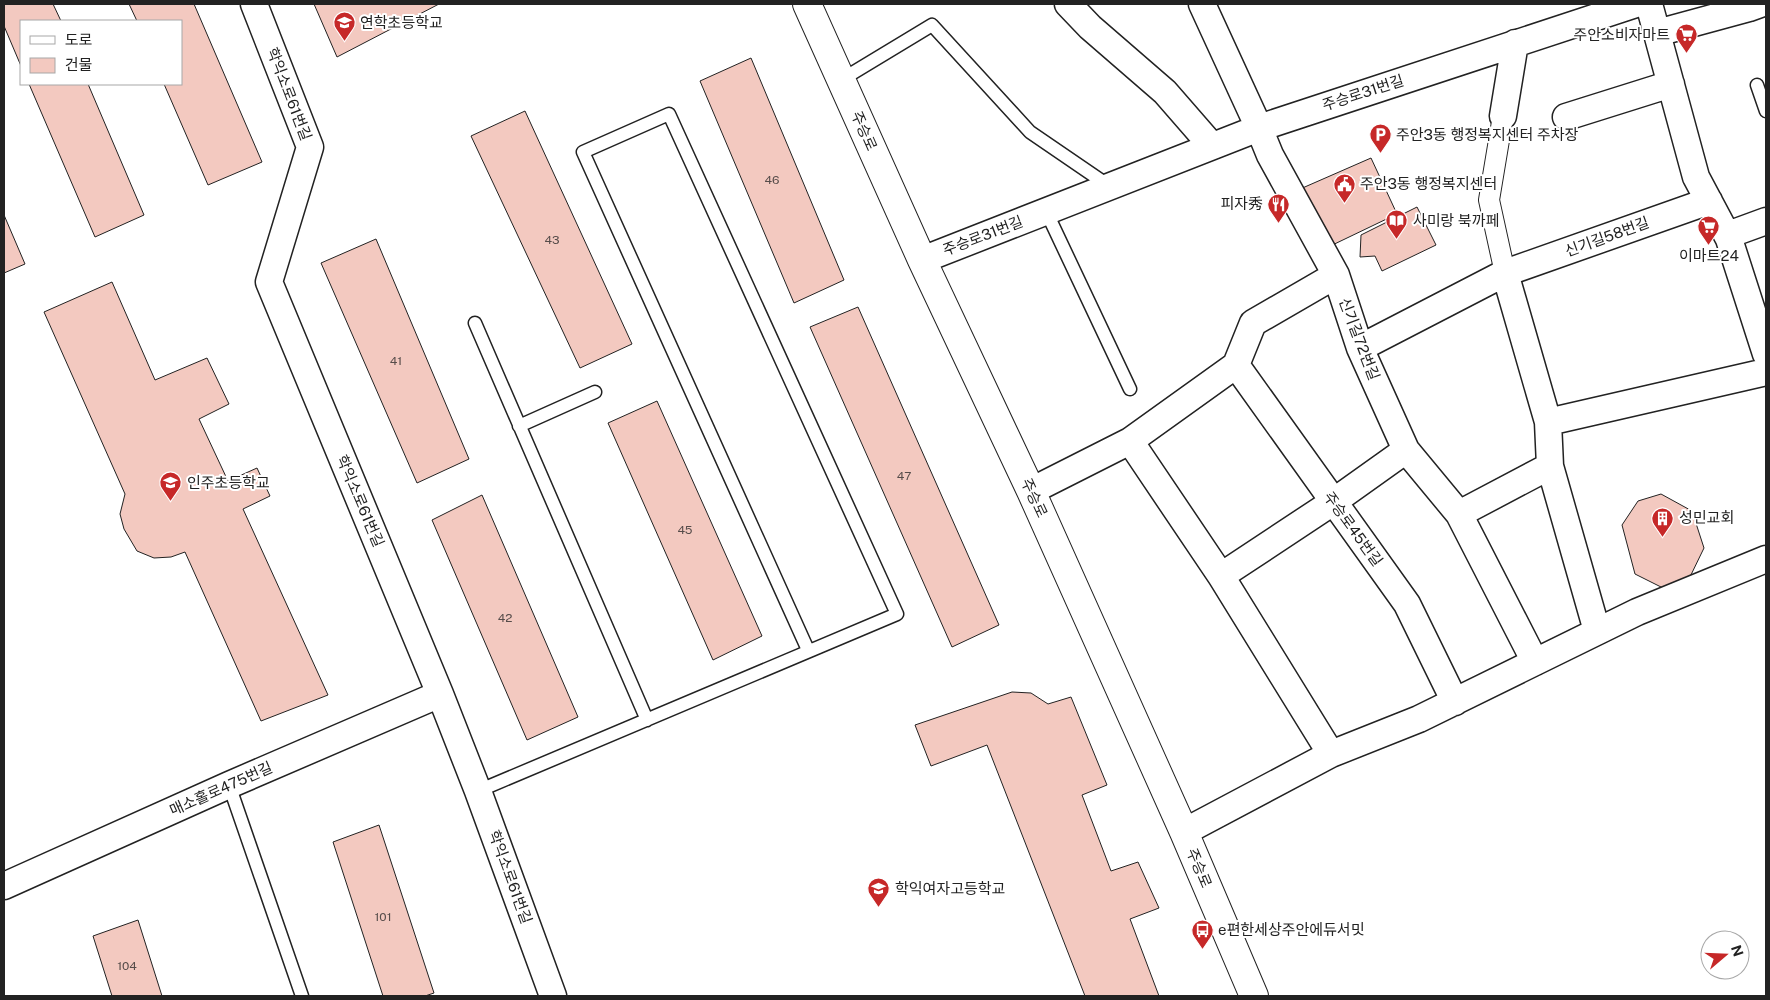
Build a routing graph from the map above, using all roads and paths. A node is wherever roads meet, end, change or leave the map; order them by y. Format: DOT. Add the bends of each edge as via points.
graph roads {
  1 [pos="254,4"];
  2 [pos="807,4"];
  3 [pos="1068,4"];
  4 [pos="1202,4"];
  5 [pos="1636,4"];
  6 [pos="1649,4"];
  7 [pos="1760,4"];
  8 [pos="1657,33"];
  9 [pos="1516,43"];
  10 [pos="841,80"];
  11 [pos="1671,84"];
  12 [pos="1757,85"];
  13 [pos="1766,111"];
  14 [pos="1503,116"];
  15 [pos="1566,117"];
  16 [pos="1259,128"];
  17 [pos="1212,146"];
  18 [pos="1109,186"];
  19 [pos="1709,201"];
  20 [pos="1046,211"];
  21 [pos="1766,221"];
  22 [pos="1728,239"];
  23 [pos="922,260"];
  24 [pos="1505,273"];
  25 [pos="1336,275"];
  26 [pos="475,323"];
  27 [pos="1360,348"];
  28 [pos="1766,354"];
  29 [pos="1236,365"];
  30 [pos="1766,372"];
  31 [pos="1130,389"];
  32 [pos="594,392"];
  33 [pos="1548,422"];
  34 [pos="519,426"];
  35 [pos="1130,441"];
  36 [pos="1406,450"];
  37 [pos="1550,466"];
  38 [pos="1031,491"];
  39 [pos="1333,502"];
  40 [pos="1459,514"];
  41 [pos="1766,558"];
  42 [pos="1220,576"];
  43 [pos="1598,631"];
  44 [pos="808,650"];
  45 [pos="1535,662"];
  46 [pos="440,694"];
  47 [pos="1455,702"];
  48 [pos="647,720"];
  49 [pos="1331,754"];
  50 [pos="229,785"];
  51 [pos="478,791"];
  52 [pos="1184,832"];
  53 [pos="4,886"];
  54 [pos="302,996"];
  55 [pos="553,996"];
  56 [pos="1254,996"];
  1 -- 46 [label="street, 학익소로61번길" via="310,147 269,282"];
  2 -- 10 [label="street, 주승로"];
  3 -- 17 [label="street" via="1165,92"];
  4 -- 16 [label="street, 신기길72번길"];
  5 -- 9 [label="street, 주승로31번길"];
  6 -- 8 [label="street"];
  7 -- 8 [label="street"];
  8 -- 11 [label="street"];
  9 -- 14 [label="street"];
  9 -- 16 [label="street, 주승로31번길"];
  10 -- 18 [label="lane" via="932,25 1030,132"];
  10 -- 23 [label="street, 주승로"];
  11 -- 15 [label="street"];
  11 -- 19 [label="street" via="1696,177"];
  12 -- 13 [label="lane"];
  14 -- 24 [label="street" via="1489,200"];
  16 -- 17 [label="street, 주승로31번길"];
  16 -- 25 [label="street, 신기길72번길" via="1270,155"];
  17 -- 18 [label="street, 주승로31번길"];
  18 -- 20 [label="street, 주승로31번길"];
  19 -- 22 [label="street"];
  19 -- 24 [label="street, 신기길58번길"];
  20 -- 23 [label="street, 주승로31번길"];
  20 -- 31 [label="lane"];
  21 -- 22 [label="street" via="1736,232"];
  22 -- 28 [label="street"];
  23 -- 38 [label="street, 주승로"];
  24 -- 27 [label="street, 신기길58번길"];
  24 -- 33 [label="street"];
  25 -- 27 [label="street, 신기길72번길"];
  25 -- 29 [label="street" via="1253,323"];
  26 -- 34 [label="lane"];
  27 -- 36 [label="street, 신기길72번길"];
  29 -- 35 [label="street"];
  29 -- 39 [label="street, 주승로45번길"];
  30 -- 33 [label="street"];
  32 -- 34 [label="lane"];
  33 -- 37 [label="street"];
  34 -- 48 [label="lane"];
  35 -- 38 [label="street"];
  35 -- 42 [label="street"];
  36 -- 39 [label="street"];
  36 -- 40 [label="street, 신기길72번길"];
  37 -- 40 [label="street"];
  37 -- 43 [label="street"];
  38 -- 52 [label="street, 주승로"];
  39 -- 42 [label="street"];
  39 -- 47 [label="street, 주승로45번길" via="1407,604"];
  40 -- 45 [label="street, 신기길72번길"];
  41 -- 43 [label="street"];
  42 -- 49 [label="street"];
  43 -- 45 [label="street"];
  44 -- 48 [label="lane" via="583,152 669,114 897,614"];
  45 -- 47 [label="street"];
  46 -- 50 [label="street, 매소홀로475번길"];
  46 -- 51 [label="street, 학익소로61번길"];
  47 -- 49 [label="street" via="1420,720"];
  48 -- 51 [label="lane"];
  49 -- 52 [label="street"];
  50 -- 53 [label="street, 매소홀로475번길"];
  50 -- 54 [label="lane"];
  51 -- 55 [label="street, 학익소로61번길"];
  52 -- 56 [label="street, 주승로"];
}
